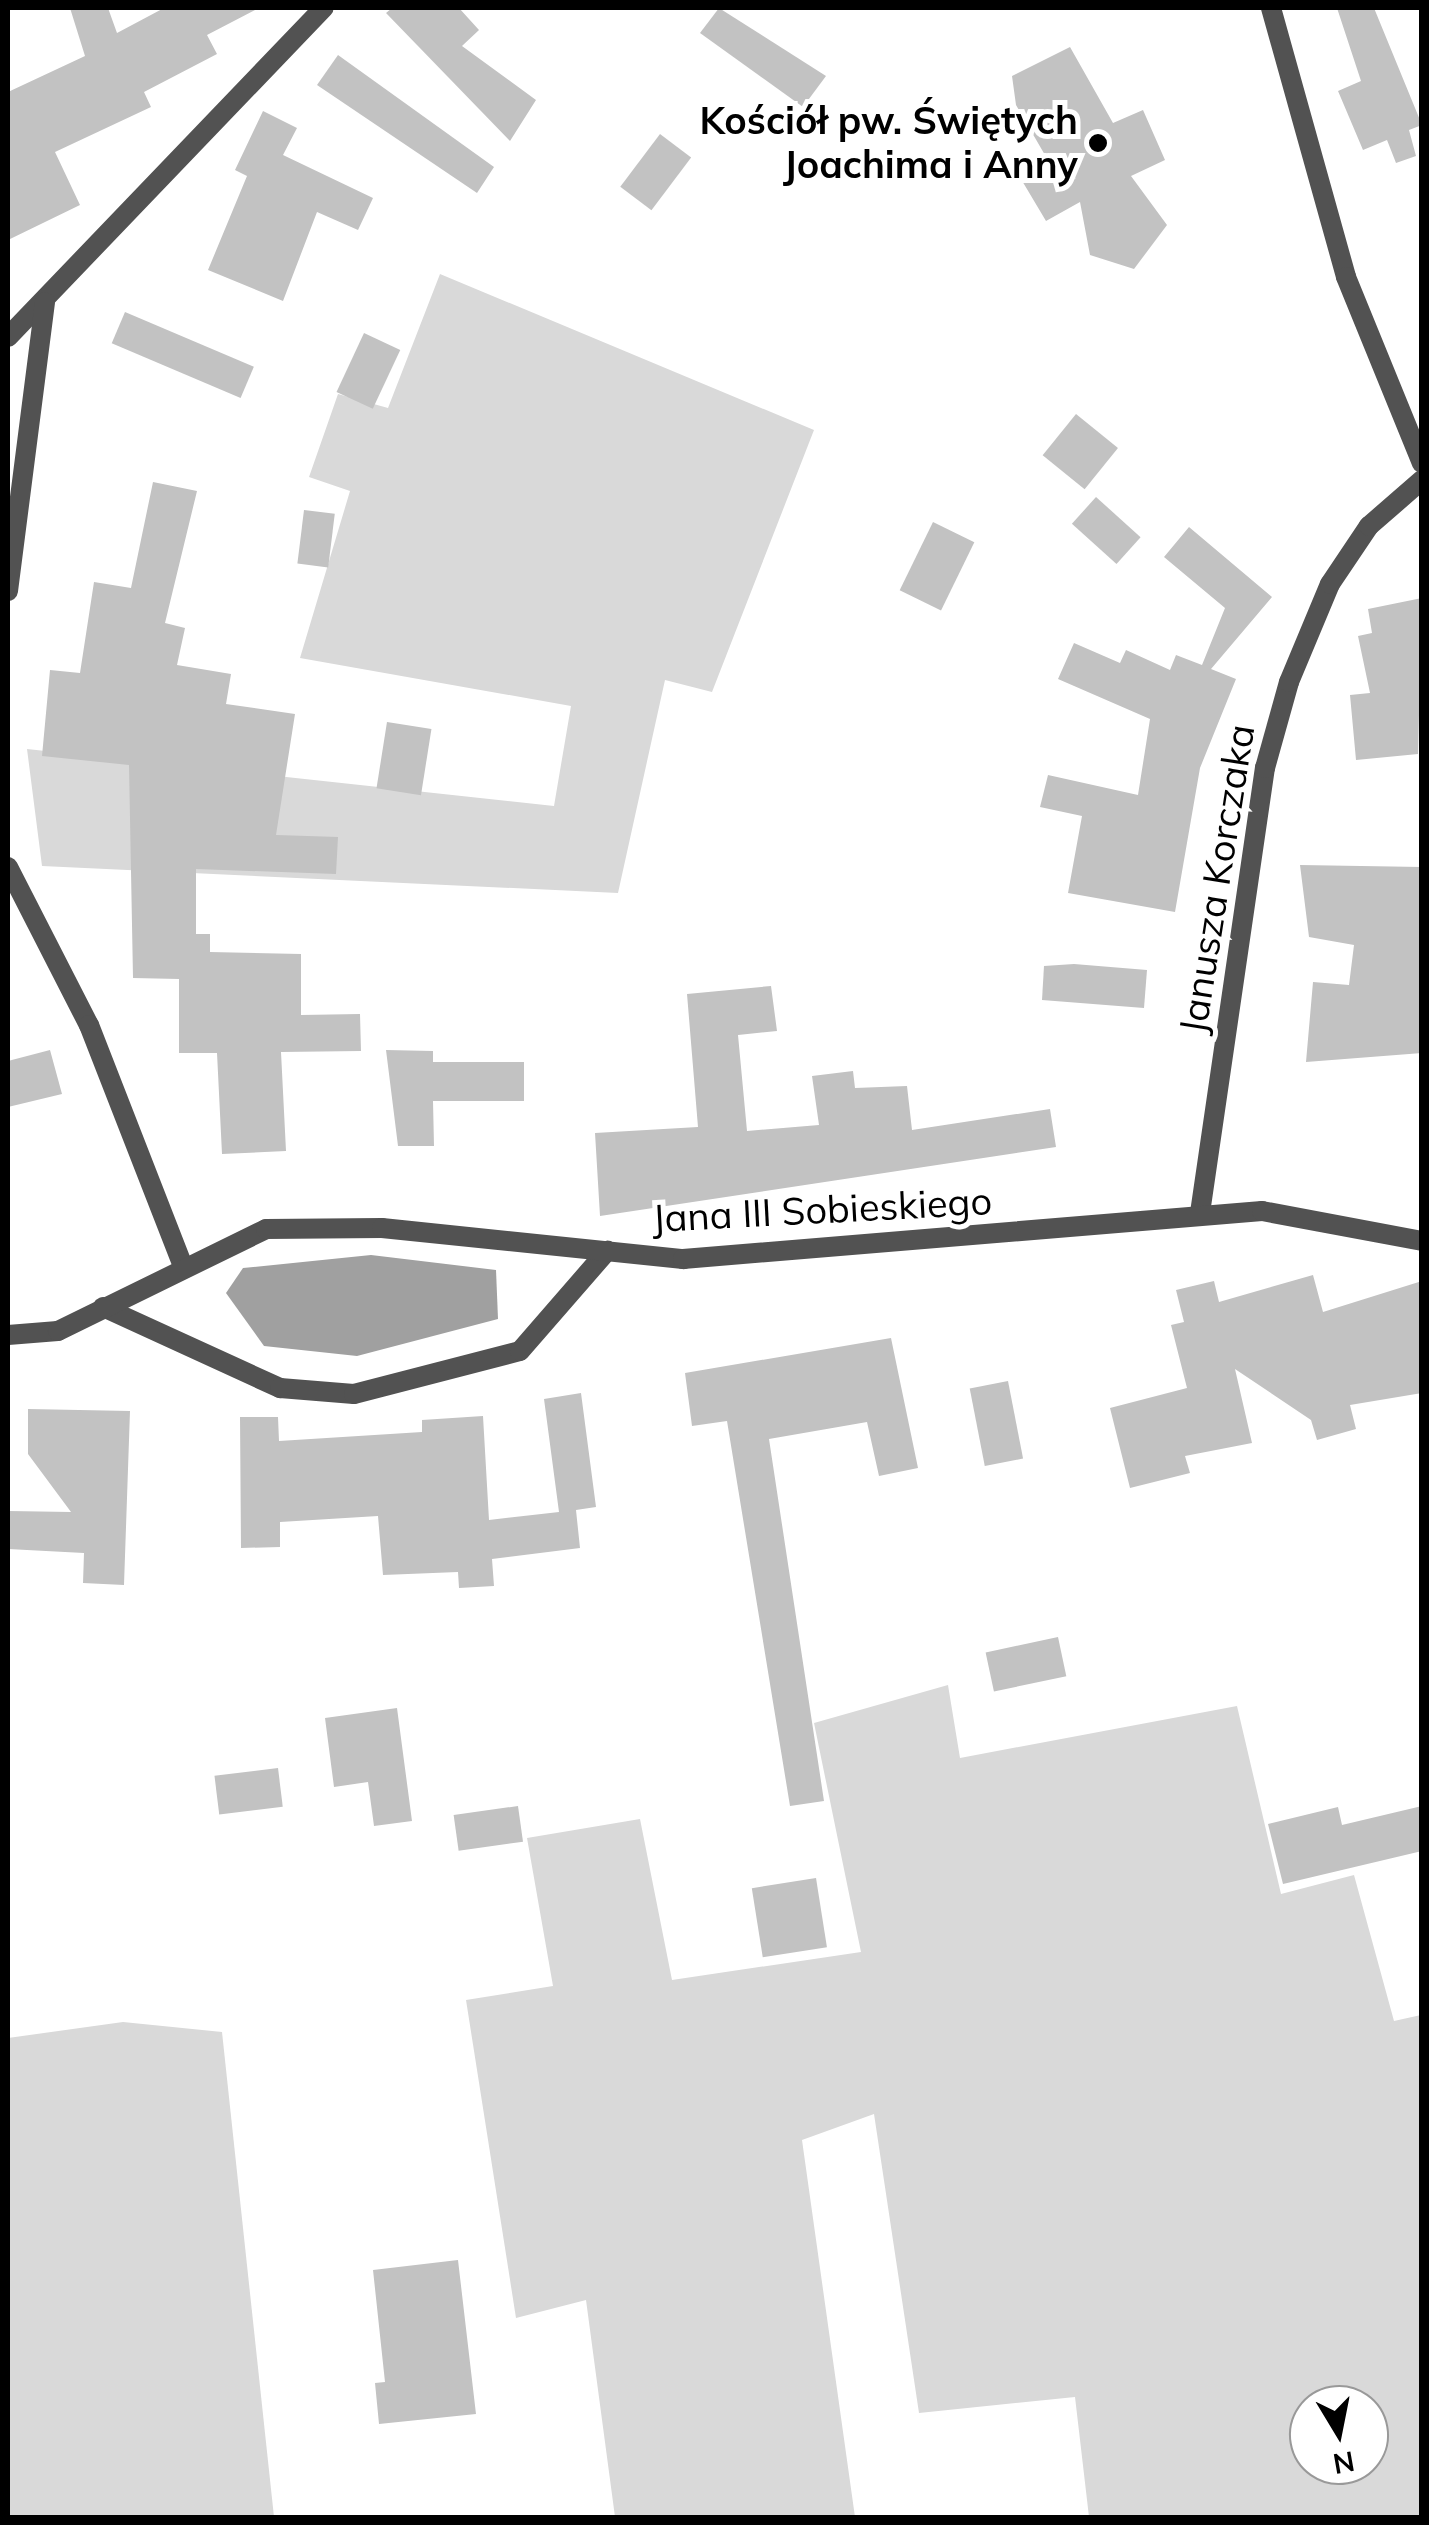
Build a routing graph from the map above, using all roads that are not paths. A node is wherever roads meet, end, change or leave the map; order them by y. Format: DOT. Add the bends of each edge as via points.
graph roads {
  1 [pos="324,8"];
  2 [pos="1271,8"];
  3 [pos="45,302"];
  4 [pos="8,337"];
  5 [pos="1422,463"];
  6 [pos="1422,480"];
  7 [pos="8,591"];
  8 [pos="8,866"];
  9 [pos="1200,1213"];
  10 [pos="1422,1240"];
  11 [pos="607,1251"];
  12 [pos="183,1266"];
  13 [pos="103,1308"];
  14 [pos="8,1335"];
  1 -- 3 [label="street"];
  2 -- 5 [label="street" via="1346,277"];
  3 -- 4 [label="street"];
  3 -- 7 [label="street"];
  6 -- 9 [label="street, Janusza Korczaka" via="1369,526 1330,584 1289,682 1264,768"];
  8 -- 12 [label="street" via="90,1025"];
  9 -- 10 [label="street, Jana III Sobieskiego" via="1318,1218"];
  9 -- 11 [label="street, Jana III Sobieskiego" via="1118,1228 683,1259"];
  11 -- 12 [label="street, Jana III Sobieskiego" via="310,1226 230,1238"];
  11 -- 13 [label="street" via="520,1350 354,1394 280,1388"];
  12 -- 13 [label="street, Jana III Sobieskiego"];
  13 -- 14 [label="street, Jana III Sobieskiego" via="58,1330"];
}
